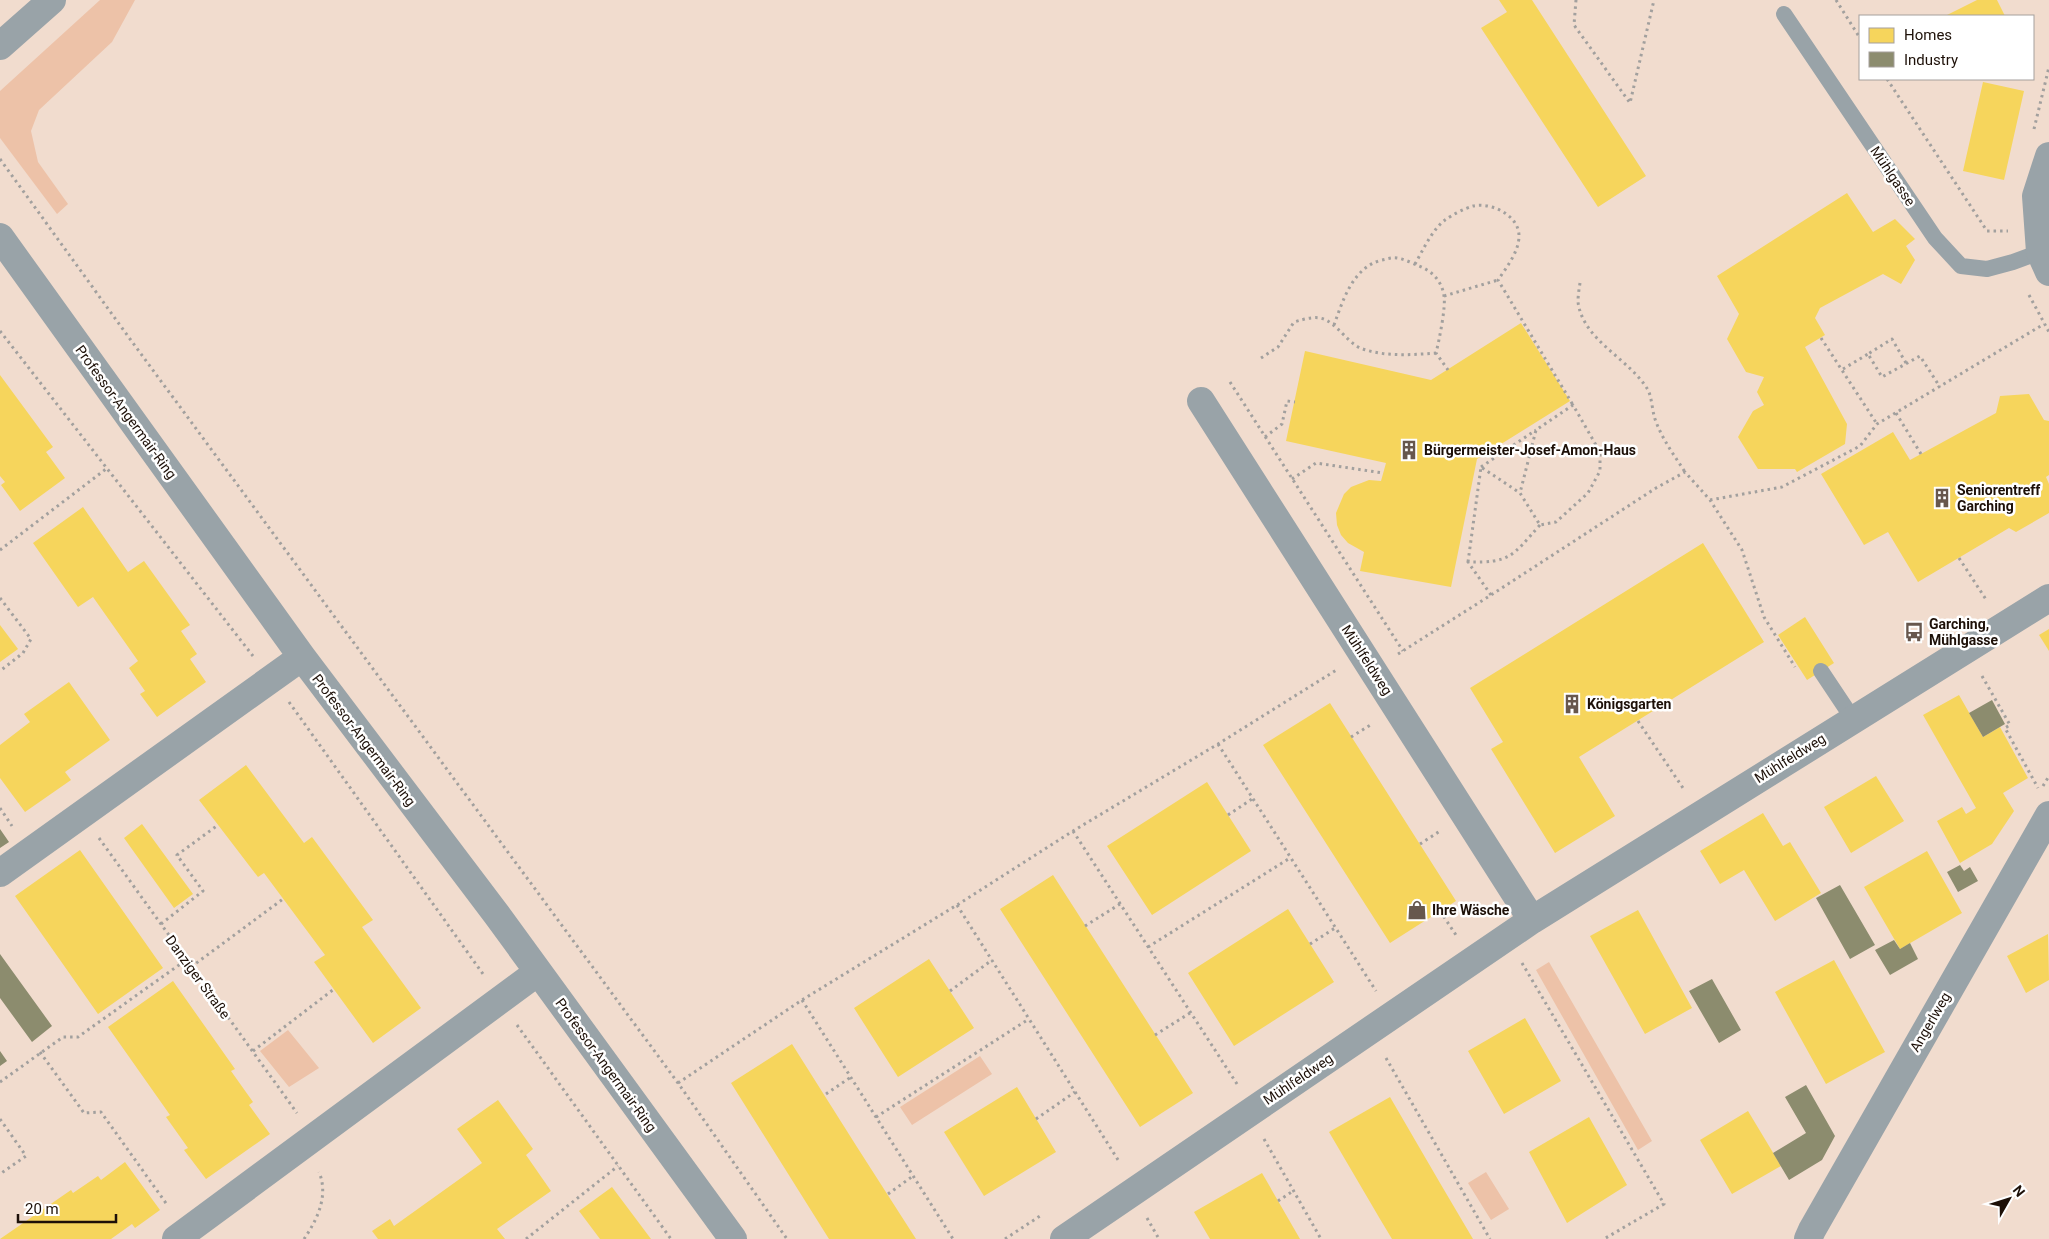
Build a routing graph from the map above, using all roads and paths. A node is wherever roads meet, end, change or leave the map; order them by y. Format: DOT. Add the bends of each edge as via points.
graph roads {
  1 [pos="52,0"];
  2 [pos="1576,0"];
  3 [pos="1654,0"];
  4 [pos="1836,0"];
  5 [pos="1784,14"];
  6 [pos="1859,36"];
  7 [pos="0,46"];
  8 [pos="1888,80"];
  9 [pos="2049,156"];
  10 [pos="0,159"];
  11 [pos="2008,231"];
  12 [pos="0,237"];
  13 [pos="2044,262"];
  14 [pos="1415,264"];
  15 [pos="1498,280"];
  16 [pos="1580,283"];
  17 [pos="1444,296"];
  18 [pos="2044,324"];
  19 [pos="1334,325"];
  20 [pos="0,332"];
  21 [pos="1821,338"];
  22 [pos="1436,353"];
  23 [pos="1868,354"];
  24 [pos="1261,358"];
  25 [pos="1906,364"];
  26 [pos="1843,369"];
  27 [pos="1448,370"];
  28 [pos="1230,382"];
  29 [pos="1940,387"];
  30 [pos="1200,401"];
  31 [pos="1295,402"];
  32 [pos="1573,405"];
  33 [pos="1896,413"];
  34 [pos="1877,424"];
  35 [pos="1536,430"];
  36 [pos="1266,437"];
  37 [pos="1921,454"];
  38 [pos="1316,463"];
  39 [pos="1481,467"];
  40 [pos="106,470"];
  41 [pos="1685,472"];
  42 [pos="1383,473"];
  43 [pos="1520,493"];
  44 [pos="1710,500"];
  45 [pos="1540,525"];
  46 [pos="0,550"];
  47 [pos="1959,558"];
  48 [pos="1468,562"];
  49 [pos="1491,595"];
  50 [pos="0,598"];
  51 [pos="2049,598"];
  52 [pos="1989,604"];
  53 [pos="1403,651"];
  54 [pos="302,657"];
  55 [pos="1367,662"];
  56 [pos="0,671"];
  57 [pos="1821,671"];
  58 [pos="1980,673"];
  59 [pos="1800,675"];
  60 [pos="272,679"];
  61 [pos="1852,719"];
  62 [pos="1638,721"];
  63 [pos="1375,722"];
  64 [pos="1351,737"];
  65 [pos="1218,744"];
  66 [pos="1688,796"];
  67 [pos="1252,799"];
  68 [pos="2044,802"];
  69 [pos="0,808"];
  70 [pos="82,815"];
  71 [pos="1228,815"];
  72 [pos="218,825"];
  73 [pos="1444,829"];
  74 [pos="15,830"];
  75 [pos="1073,831"];
  76 [pos="1420,844"];
  77 [pos="1290,858"];
  78 [pos="0,874"];
  79 [pos="283,899"];
  80 [pos="1120,904"];
  81 [pos="957,905"];
  82 [pos="1440,911"];
  83 [pos="1532,920"];
  84 [pos="161,924"];
  85 [pos="1085,926"];
  86 [pos="1335,928"];
  87 [pos="1452,928"];
  88 [pos="1310,944"];
  89 [pos="1148,947"];
  90 [pos="1520,958"];
  91 [pos="186,960"];
  92 [pos="992,960"];
  93 [pos="191,967"];
  94 [pos="538,972"];
  95 [pos="488,982"];
  96 [pos="334,989"];
  97 [pos="950,991"];
  98 [pos="1379,995"];
  99 [pos="802,1000"];
  100 [pos="1190,1013"];
  101 [pos="1029,1019"];
  102 [pos="516,1024"];
  103 [pos="1155,1035"];
  104 [pos="1381,1050"];
  105 [pos="252,1051"];
  106 [pos="40,1052"];
  107 [pos="851,1077"];
  108 [pos="0,1082"];
  109 [pos="678,1083"];
  110 [pos="1238,1087"];
  111 [pos="1075,1092"];
  112 [pos="826,1094"];
  113 [pos="876,1117"];
  114 [pos="0,1119"];
  115 [pos="1036,1119"];
  116 [pos="315,1138"];
  117 [pos="1264,1139"];
  118 [pos="618,1166"];
  119 [pos="316,1168"];
  120 [pos="0,1174"];
  121 [pos="913,1176"];
  122 [pos="1293,1191"];
  123 [pos="1132,1192"];
  124 [pos="888,1194"];
  125 [pos="1278,1202"];
  126 [pos="182,1235"];
  127 [pos="1813,1236"];
  128 [pos="304,1239"];
  129 [pos="526,1239"];
  130 [pos="671,1239"];
  131 [pos="733,1239"];
  132 [pos="787,1239"];
  133 [pos="953,1239"];
  134 [pos="1064,1239"];
  135 [pos="1321,1239"];
  136 [pos="1490,1239"];
  137 [pos="1604,1239"];
  1 -- 7 [label="street"];
  2 -- 3 [label="path" via="1574,25 1630,103"];
  4 -- 6 [label="path"];
  5 -- 13 [label="lane, Mühlgasse" via="1935,238 1961,266 1987,269 2013,262"];
  8 -- 11 [label="path" via="1987,231"];
  9 -- 13 [label="street, Mühlgasse" via="2036,196"];
  10 -- 109 [label="path"];
  12 -- 54 [label="street, Professor-Angermair-Ring"];
  14 -- 15 [label="path" via="1445,221 1472,206 1489,206 1514,221 1519,236 1514,254"];
  14 -- 17 [label="path" via="1431,271"];
  14 -- 19 [label="path" via="1395,257 1366,268 1354,279"];
  15 -- 17 [label="path"];
  15 -- 32 [label="path"];
  16 -- 41 [label="path" via="1578,302 1589,330 1636,372 1649,392 1661,436"];
  17 -- 22 [label="path"];
  18 -- 29 [label="path"];
  19 -- 22 [label="path" via="1358,347 1407,355"];
  19 -- 24 [label="path" via="1327,319 1311,317 1294,322 1278,347"];
  20 -- 40 [label="path"];
  21 -- 26 [label="path"];
  22 -- 27 [label="path"];
  23 -- 25 [label="path" via="1882,377"];
  23 -- 25 [label="path" via="1892,339"];
  23 -- 26 [label="path"];
  25 -- 29 [label="path" via="1920,356"];
  26 -- 34 [label="path"];
  28 -- 36 [label="path"];
  29 -- 33 [label="path"];
  30 -- 55 [label="street, Mühlfeldweg"];
  31 -- 36 [label="path" via="1287,401 1282,424"];
  32 -- 35 [label="path"];
  32 -- 45 [label="path" via="1600,452 1600,471 1588,493 1556,522"];
  33 -- 34 [label="path"];
  33 -- 37 [label="path"];
  34 -- 44 [label="path" via="1860,446 1782,487"];
  35 -- 39 [label="path"];
  35 -- 43 [label="path"];
  36 -- 53 [label="path"];
  38 -- 42 [label="path"];
  39 -- 43 [label="path"];
  39 -- 48 [label="path"];
  40 -- 46 [label="path"];
  40 -- 60 [label="path"];
  41 -- 44 [label="path"];
  41 -- 49 [label="path"];
  43 -- 45 [label="path"];
  44 -- 59 [label="path" via="1742,550 1764,617"];
  45 -- 48 [label="path" via="1506,559 1492,563"];
  47 -- 52 [label="path"];
  48 -- 49 [label="path"];
  49 -- 53 [label="path"];
  50 -- 56 [label="path" via="31,639 24,653"];
  51 -- 61 [label="street, Mühlfeldweg"];
  53 -- 55 [label="path" via="1389,659"];
  54 -- 60 [label="street"];
  54 -- 94 [label="street, Professor-Angermair-Ring"];
  55 -- 65 [label="path" via="1348,662"];
  55 -- 83 [label="street, Mühlfeldweg"];
  57 -- 61 [label="lane"];
  58 -- 68 [label="path" via="2010,725 2005,728"];
  60 -- 70 [label="street"];
  60 -- 95 [label="path"];
  61 -- 83 [label="street, Mühlfeldweg"];
  62 -- 66 [label="path"];
  63 -- 64 [label="path"];
  65 -- 67 [label="path"];
  65 -- 75 [label="path"];
  67 -- 71 [label="path"];
  67 -- 77 [label="path"];
  68 -- 127 [label="street, Angerlweg"];
  69 -- 74 [label="path"];
  70 -- 78 [label="street"];
  70 -- 84 [label="path, Danziger Straße"];
  72 -- 84 [label="path" via="177,855 202,891"];
  73 -- 76 [label="path"];
  75 -- 80 [label="path"];
  75 -- 81 [label="path"];
  77 -- 86 [label="path"];
  77 -- 89 [label="path"];
  79 -- 93 [label="path"];
  80 -- 85 [label="path"];
  80 -- 89 [label="path"];
  81 -- 92 [label="path"];
  81 -- 99 [label="path"];
  82 -- 87 [label="path"];
  83 -- 123 [label="street, Mühlfeldweg"];
  84 -- 91 [label="path, Danziger Straße"];
  86 -- 88 [label="path"];
  86 -- 98 [label="path"];
  89 -- 100 [label="path"];
  90 -- 137 [label="path" via="1664,1204"];
  91 -- 93 [label="path, Danziger Straße"];
  91 -- 106 [label="path" via="78,1037 63,1037"];
  92 -- 97 [label="path"];
  92 -- 101 [label="path"];
  93 -- 105 [label="path, Danziger Straße"];
  94 -- 116 [label="street"];
  94 -- 131 [label="street, Professor-Angermair-Ring"];
  96 -- 105 [label="path"];
  99 -- 107 [label="path"];
  99 -- 109 [label="path"];
  100 -- 103 [label="path"];
  100 -- 110 [label="path"];
  101 -- 111 [label="path"];
  101 -- 113 [label="path"];
  102 -- 118 [label="path"];
  104 -- 136 [label="path"];
  105 -- 116 [label="path, Danziger Straße"];
  106 -- 108 [label="path"];
  106 -- 126 [label="path" via="84,1113 101,1112"];
  107 -- 112 [label="path"];
  107 -- 113 [label="path"];
  109 -- 132 [label="path"];
  111 -- 115 [label="path"];
  111 -- 123 [label="path" via="1121,1164"];
  113 -- 121 [label="path"];
  114 -- 120 [label="path" via="26,1156"];
  116 -- 126 [label="street"];
  117 -- 122 [label="path"];
  118 -- 129 [label="path"];
  118 -- 130 [label="path"];
  119 -- 128 [label="path" via="323,1192 320,1213"];
  121 -- 124 [label="path"];
  121 -- 133 [label="path"];
  122 -- 125 [label="path"];
  122 -- 135 [label="path"];
  123 -- 134 [label="street, Mühlfeldweg"];
}
